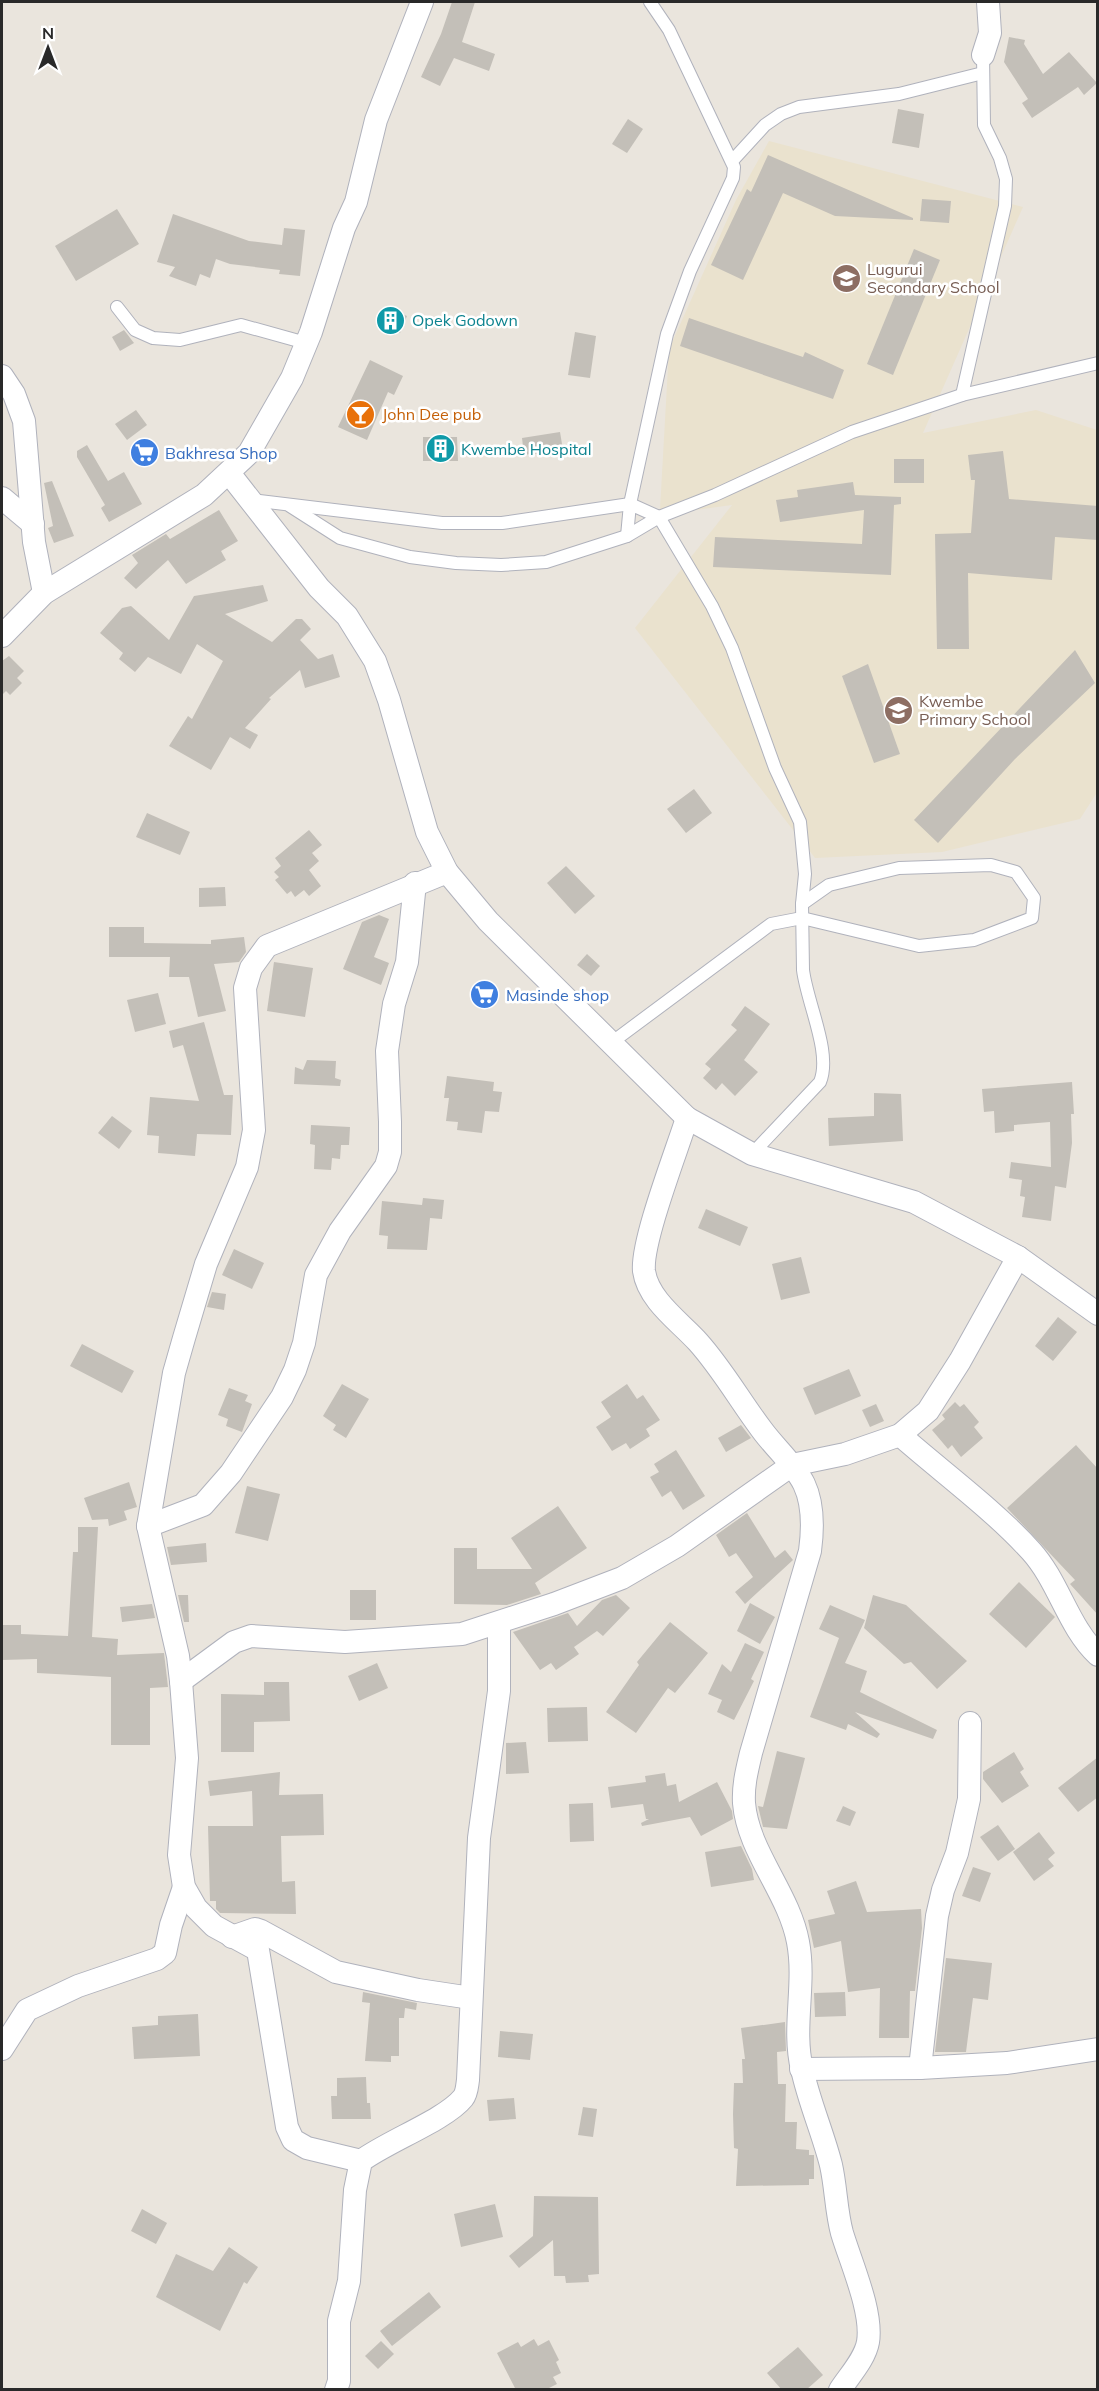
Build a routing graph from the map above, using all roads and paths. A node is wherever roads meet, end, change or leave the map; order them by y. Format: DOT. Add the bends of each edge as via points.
graph roads {
  1 [pos="422,2"];
  2 [pos="650,2"];
  3 [pos="988,2"];
  4 [pos="983,64"];
  5 [pos="733,160"];
  6 [pos="117,307"];
  7 [pos="306,343"];
  8 [pos="1098,363"];
  9 [pos="2,376"];
  10 [pos="962,395"];
  11 [pos="229,473"];
  12 [pos="2,498"];
  13 [pos="249,500"];
  14 [pos="288,504"];
  15 [pos="630,504"];
  16 [pos="659,517"];
  17 [pos="33,524"];
  18 [pos="627,536"];
  19 [pos="44,593"];
  20 [pos="2,636"];
  21 [pos="447,872"];
  22 [pos="416,883"];
  23 [pos="802,904"];
  24 [pos="802,918"];
  25 [pos="610,1043"];
  26 [pos="687,1118"];
  27 [pos="752,1154"];
  28 [pos="1018,1257"];
  29 [pos="1098,1314"];
  30 [pos="900,1435"];
  31 [pos="792,1465"];
  32 [pos="148,1526"];
  33 [pos="500,1623"];
  34 [pos="1098,1655"];
  35 [pos="182,1681"];
  36 [pos="970,1723"];
  37 [pos="184,1887"];
  38 [pos="232,1937"];
  39 [pos="471,1998"];
  40 [pos="2,2049"];
  41 [pos="1098,2049"];
  42 [pos="920,2068"];
  43 [pos="801,2069"];
  44 [pos="361,2161"];
  45 [pos="336,2390"];
  46 [pos="840,2390"];
  1 -- 7 [label="street" via="376,120 356,202"];
  2 -- 5 [label="lane" via="669,30"];
  3 -- 4 [label="street" via="990,33"];
  4 -- 5 [label="lane" via="899,94 799,107 765,125"];
  4 -- 10 [label="lane" via="984,125 1006,179 1005,206"];
  5 -- 15 [label="lane" via="734,178 690,271 667,334"];
  6 -- 7 [label="lane" via="135,330 153,338 180,339 242,325"];
  7 -- 11 [label="street" via="292,378 249,453"];
  8 -- 10 [label="lane"];
  9 -- 17 [label="street" via="24,421"];
  10 -- 16 [label="lane" via="852,432"];
  11 -- 13 [label="street"];
  11 -- 19 [label="street" via="204,495"];
  12 -- 17 [label="street"];
  13 -- 14 [label="lane"];
  13 -- 21 [label="street" via="319,588 347,616 375,661 427,832"];
  14 -- 15 [label="lane" via="442,523 502,523"];
  14 -- 18 [label="lane" via="340,538 410,557 456,563 546,562"];
  15 -- 16 [label="lane"];
  15 -- 18 [label="lane"];
  16 -- 18 [label="lane"];
  16 -- 23 [label="lane" via="732,648 775,768 800,822 805,874"];
  17 -- 19 [label="street"];
  19 -- 20 [label="street"];
  21 -- 22 [label="street"];
  21 -- 25 [label="street" via="488,921"];
  22 -- 32 [label="street" via="406,962 388,1042 390,1152 386,1166 322,1261 296,1370 254,1439 203,1505"];
  22 -- 32 [label="street" via="267,946 251,968 245,988 254,1130 247,1167 206,1264 174,1372"];
  23 -- 24 [label="lane"];
  23 -- 24 [label="lane" via="829,885 899,868 991,865 1016,872 1034,898 1032,918 974,940 919,946"];
  24 -- 25 [label="lane" via="771,924"];
  24 -- 27 [label="lane" via="805,989 825,1072"];
  25 -- 26 [label="street"];
  26 -- 27 [label="street"];
  26 -- 31 [label="street" via="645,1252 646,1281 653,1295 732,1384 762,1430"];
  27 -- 28 [label="street" via="914,1202"];
  28 -- 29 [label="street"];
  28 -- 30 [label="street" via="928,1411"];
  30 -- 31 [label="street" via="845,1454"];
  30 -- 34 [label="street" via="1030,1551 1052,1579 1080,1634"];
  31 -- 33 [label="street" via="677,1546 622,1578"];
  31 -- 43 [label="street" via="805,1486 810,1506 810,1551 751,1753 744,1804 748,1826 798,1941"];
  32 -- 35 [label="street"];
  33 -- 35 [label="street" via="462,1634 345,1642 251,1636 234,1642"];
  33 -- 39 [label="street" via="500,1691 479,1838"];
  35 -- 37 [label="street" via="187,1758 179,1855"];
  36 -- 42 [label="street" via="969,1799 937,1916"];
  37 -- 38 [label="street" via="196,1908"];
  37 -- 40 [label="street" via="165,1953 27,2010"];
  38 -- 39 [label="street" via="255,1929 336,1972"];
  38 -- 44 [label="street" via="258,1950 287,2127 293,2140 307,2148"];
  39 -- 44 [label="street" via="465,2096 452,2109"];
  41 -- 42 [label="street" via="1007,2063"];
  42 -- 43 [label="street"];
  43 -- 46 [label="street" via="826,2147 841,2230 869,2325 868,2345"];
  44 -- 45 [label="street" via="355,2190 349,2281 339,2321"];
}
